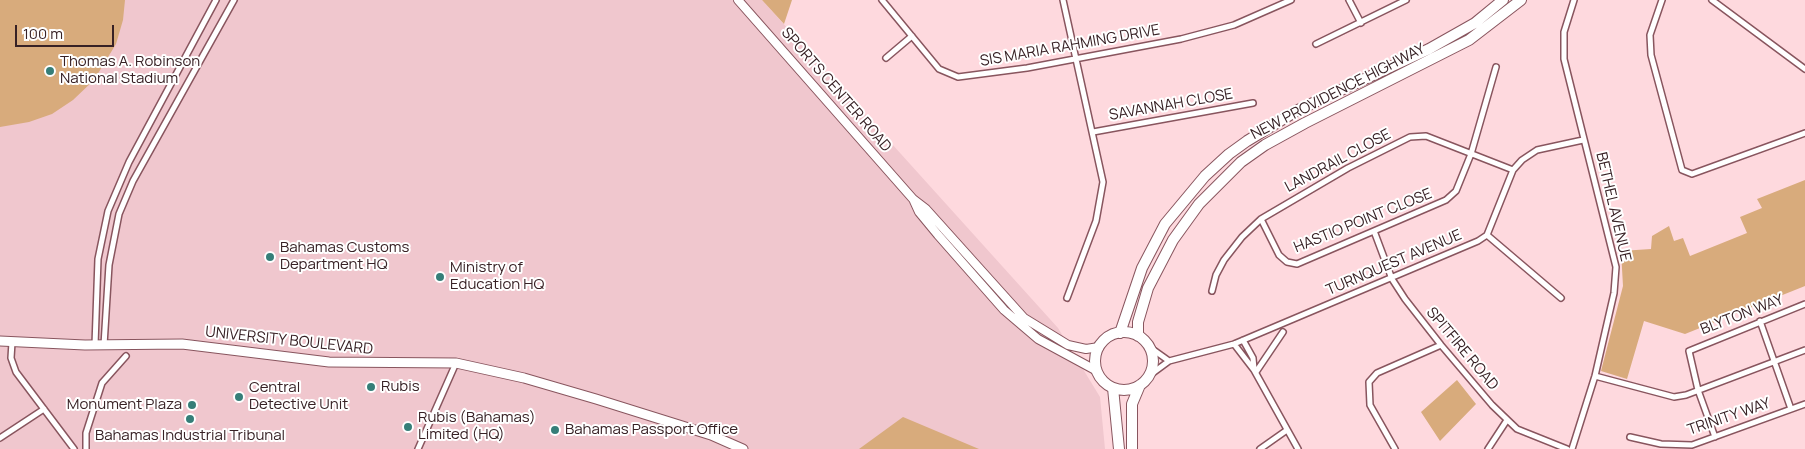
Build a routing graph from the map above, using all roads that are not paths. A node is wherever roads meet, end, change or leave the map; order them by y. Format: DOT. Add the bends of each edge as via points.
graph roads {
  1 [pos="216,0"];
  2 [pos="234,0"];
  3 [pos="738,0"];
  4 [pos="882,0"];
  5 [pos="1063,0"];
  6 [pos="1291,0"];
  7 [pos="1349,0"];
  8 [pos="1406,0"];
  9 [pos="1504,0"];
  10 [pos="1521,0"];
  11 [pos="1574,0"];
  12 [pos="1662,0"];
  13 [pos="1712,0"];
  14 [pos="1361,23"];
  15 [pos="912,36"];
  16 [pos="1316,44"];
  17 [pos="886,58"];
  18 [pos="1076,58"];
  19 [pos="1496,68"];
  20 [pos="1805,69"];
  21 [pos="1253,103"];
  22 [pos="1093,132"];
  23 [pos="1805,132"];
  24 [pos="1583,140"];
  25 [pos="1470,154"];
  26 [pos="1513,170"];
  27 [pos="913,199"];
  28 [pos="1261,219"];
  29 [pos="1374,231"];
  30 [pos="1487,235"];
  31 [pos="1392,279"];
  32 [pos="1212,291"];
  33 [pos="1067,298"];
  34 [pos="1561,298"];
  35 [pos="1805,304"];
  36 [pos="1760,321"];
  37 [pos="1283,332"];
  38 [pos="1120,333"];
  39 [pos="1138,336"];
  40 [pos="1243,340"];
  41 [pos="0,341"];
  42 [pos="12,342"];
  43 [pos="1234,344"];
  44 [pos="99,345"];
  45 [pos="1441,345"];
  46 [pos="1148,346"];
  47 [pos="1099,347"];
  48 [pos="1805,350"];
  49 [pos="126,356"];
  50 [pos="1169,361"];
  51 [pos="1774,362"];
  52 [pos="456,363"];
  53 [pos="1097,371"];
  54 [pos="1255,371"];
  55 [pos="1150,375"];
  56 [pos="1595,376"];
  57 [pos="1140,385"];
  58 [pos="1113,388"];
  59 [pos="1698,390"];
  60 [pos="1805,404"];
  61 [pos="44,409"];
  62 [pos="1791,409"];
  63 [pos="1507,420"];
  64 [pos="1286,430"];
  65 [pos="1630,437"];
  66 [pos="1716,437"];
  67 [pos="0,438"];
  68 [pos="74,449"];
  69 [pos="86,449"];
  70 [pos="418,449"];
  71 [pos="743,449"];
  72 [pos="1119,449"];
  73 [pos="1132,449"];
  74 [pos="1260,449"];
  75 [pos="1298,449"];
  76 [pos="1395,449"];
  77 [pos="1488,449"];
  78 [pos="1567,449"];
  79 [pos="1572,449"];
  1 -- 44 [label="street" via="129,162 108,211 98,259"];
  2 -- 44 [label="street" via="133,181 119,214"];
  3 -- 27 [label="main road, SPORTS CENTER ROAD"];
  4 -- 15 [label="street, SIS MARIA RAHMING DRIVE"];
  5 -- 18 [label="street"];
  6 -- 18 [label="street, SIS MARIA RAHMING DRIVE" via="1212,31"];
  7 -- 14 [label="street"];
  8 -- 14 [label="street"];
  9 -- 38 [label="highway, NEW PROVIDENCE HIGHWAY" via="1475,23 1429,49 1298,110 1229,154 1205,176 1166,224 1142,268"];
  10 -- 39 [label="highway, NEW PROVIDENCE HIGHWAY" via="1469,40 1305,123 1240,162 1199,204 1173,240 1148,288 1138,322"];
  11 -- 24 [label="street, BETHEL AVENUE" via="1564,32 1564,59"];
  12 -- 23 [label="street" via="1650,35 1651,55 1682,170 1692,174"];
  13 -- 20 [label="street"];
  14 -- 16 [label="street"];
  15 -- 17 [label="street"];
  15 -- 18 [label="street, SIS MARIA RAHMING DRIVE" via="939,69 958,77"];
  18 -- 22 [label="street"];
  19 -- 25 [label="street, HASTIO POINT CLOSE"];
  21 -- 22 [label="street, SAVANNAH CLOSE"];
  22 -- 33 [label="street" via="1103,182 1100,208"];
  24 -- 26 [label="street" via="1537,150"];
  24 -- 56 [label="street, BETHEL AVENUE" via="1616,267 1614,293"];
  25 -- 26 [label="street, LANDRAIL CLOSE"];
  25 -- 28 [label="street, LANDRAIL CLOSE" via="1426,136 1410,137 1348,168"];
  25 -- 29 [label="street, HASTIO POINT CLOSE" via="1456,190 1446,200"];
  26 -- 30 [label="street"];
  27 -- 47 [label="main road, SPORTS CENTER ROAD" via="926,209 1024,318 1068,346"];
  27 -- 53 [label="main road, SPORTS CENTER ROAD" via="919,212 1004,310 1038,339"];
  28 -- 29 [label="street, HASTIO POINT CLOSE" via="1276,250 1292,264"];
  28 -- 32 [label="street, LANDRAIL CLOSE" via="1224,260"];
  29 -- 31 [label="street, SPITFIRE ROAD"];
  30 -- 31 [label="street, TURNQUEST AVENUE"];
  30 -- 34 [label="street"];
  31 -- 40 [label="street, TURNQUEST AVENUE"];
  31 -- 45 [label="street, SPITFIRE ROAD"];
  35 -- 36 [label="street, BLYTON WAY"];
  36 -- 51 [label="street"];
  36 -- 59 [label="street, BLYTON WAY" via="1689,351"];
  37 -- 54 [label="street"];
  38 -- 39 [label="highway"];
  38 -- 47 [label="highway" via="1107,338"];
  39 -- 46 [label="highway"];
  40 -- 43 [label="street, TURNQUEST AVENUE"];
  40 -- 54 [label="street"];
  41 -- 42 [label="main road, UNIVERSITY BOULEVARD"];
  42 -- 44 [label="main road, UNIVERSITY BOULEVARD"];
  42 -- 61 [label="street" via="11,358 16,372"];
  43 -- 50 [label="street, TURNQUEST AVENUE"];
  43 -- 54 [label="street"];
  44 -- 52 [label="main road, UNIVERSITY BOULEVARD" via="182,344 344,362"];
  45 -- 63 [label="street, SPITFIRE ROAD"];
  45 -- 76 [label="street" via="1377,373 1369,382 1370,405"];
  46 -- 50 [label="street"];
  46 -- 55 [label="highway" via="1153,360"];
  47 -- 53 [label="highway"];
  48 -- 51 [label="street"];
  49 -- 69 [label="street" via="102,383 86,433"];
  50 -- 55 [label="street"];
  51 -- 59 [label="street"];
  51 -- 62 [label="street"];
  52 -- 70 [label="street"];
  52 -- 71 [label="main road, UNIVERSITY BOULEVARD" via="596,399 711,435"];
  53 -- 58 [label="highway"];
  54 -- 64 [label="street"];
  55 -- 57 [label="highway"];
  56 -- 59 [label="street" via="1674,397"];
  56 -- 79 [label="street, BETHEL AVENUE"];
  57 -- 58 [label="highway" via="1126,390"];
  57 -- 73 [label="highway" via="1132,404"];
  58 -- 72 [label="highway"];
  59 -- 66 [label="street"];
  60 -- 62 [label="street, TRINITY WAY"];
  61 -- 67 [label="street"];
  61 -- 68 [label="street"];
  62 -- 66 [label="street, TRINITY WAY"];
  63 -- 77 [label="street"];
  63 -- 78 [label="street, SPITFIRE ROAD" via="1530,436"];
  64 -- 74 [label="street"];
  64 -- 75 [label="street"];
  65 -- 66 [label="street, TRINITY WAY" via="1682,446"];
}
